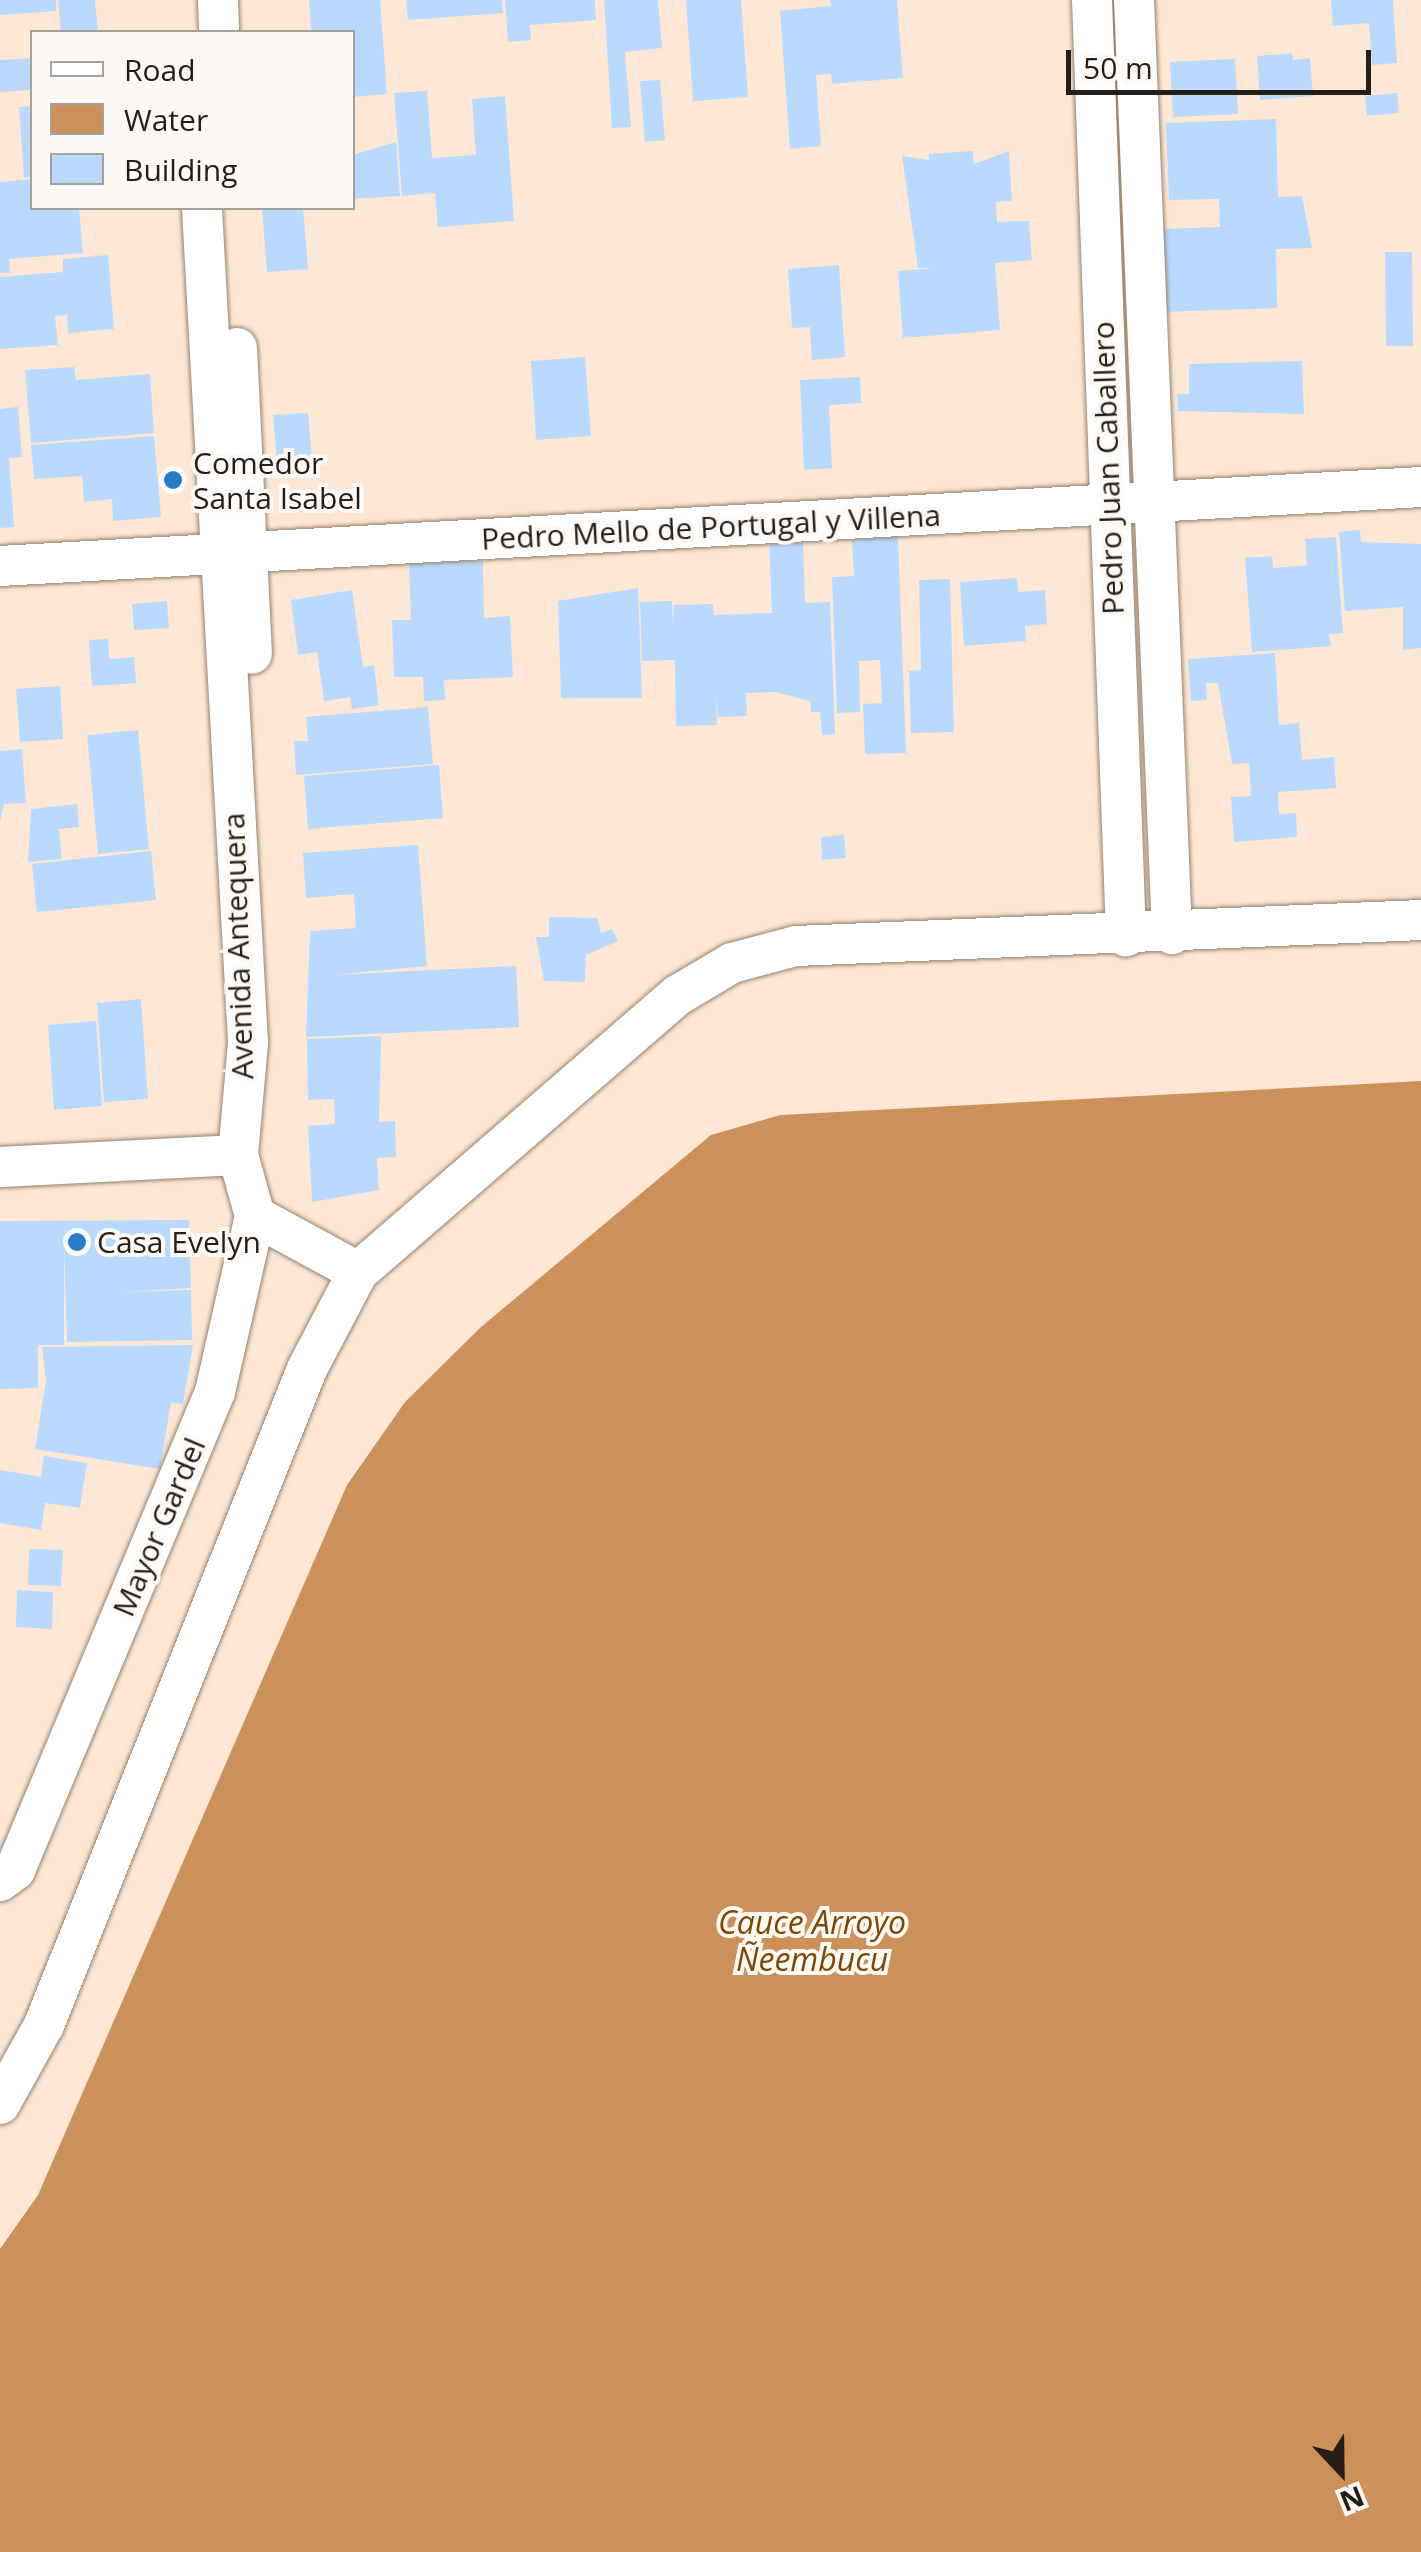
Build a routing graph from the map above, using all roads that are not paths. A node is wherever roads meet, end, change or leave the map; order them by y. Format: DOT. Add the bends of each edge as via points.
graph roads {
  1 [pos="192,0"];
  2 [pos="218,0"];
  3 [pos="1092,0"];
  4 [pos="1134,0"];
  5 [pos="194,30"];
  6 [pos="219,30"];
  7 [pos="202,210"];
  8 [pos="229,210"];
  9 [pos="1421,487"];
  10 [pos="1152,502"];
  11 [pos="1108,504"];
  12 [pos="234,554"];
  13 [pos="0,566"];
  14 [pos="1421,920"];
  15 [pos="1172,934"];
  16 [pos="1126,936"];
  17 [pos="238,1155"];
  18 [pos="0,1167"];
  19 [pos="255,1216"];
  20 [pos="358,1272"];
  21 [pos="0,1881"];
  22 [pos="0,2104"];
  1 -- 5 [label="street"];
  2 -- 6 [label="street"];
  3 -- 11 [label="street, Pedro Juan Caballero"];
  4 -- 10 [label="street, Pedro Juan Caballero"];
  7 -- 12 [label="street, Avenida Antequera"];
  8 -- 12 [label="street, Avenida Antequera"];
  9 -- 10 [label="street, Pedro Mello de Portugal y Villena"];
  10 -- 11 [label="street, Pedro Mello de Portugal y Villena"];
  10 -- 15 [label="street, Pedro Juan Caballero"];
  11 -- 12 [label="street, Pedro Mello de Portugal y Villena"];
  11 -- 16 [label="street, Pedro Juan Caballero"];
  12 -- 13 [label="street, Pedro Mello de Portugal y Villena"];
  12 -- 17 [label="street, Avenida Antequera" via="248,1042"];
  14 -- 15 [label="street"];
  15 -- 16 [label="street"];
  16 -- 20 [label="street" via="796,946 732,963 678,995"];
  17 -- 18 [label="street"];
  17 -- 19 [label="street, Mayor Gardel"];
  19 -- 20 [label="street"];
  19 -- 21 [label="street, Mayor Gardel" via="215,1392 15,1870"];
  20 -- 22 [label="street" via="307,1369 44,2026"];
}
